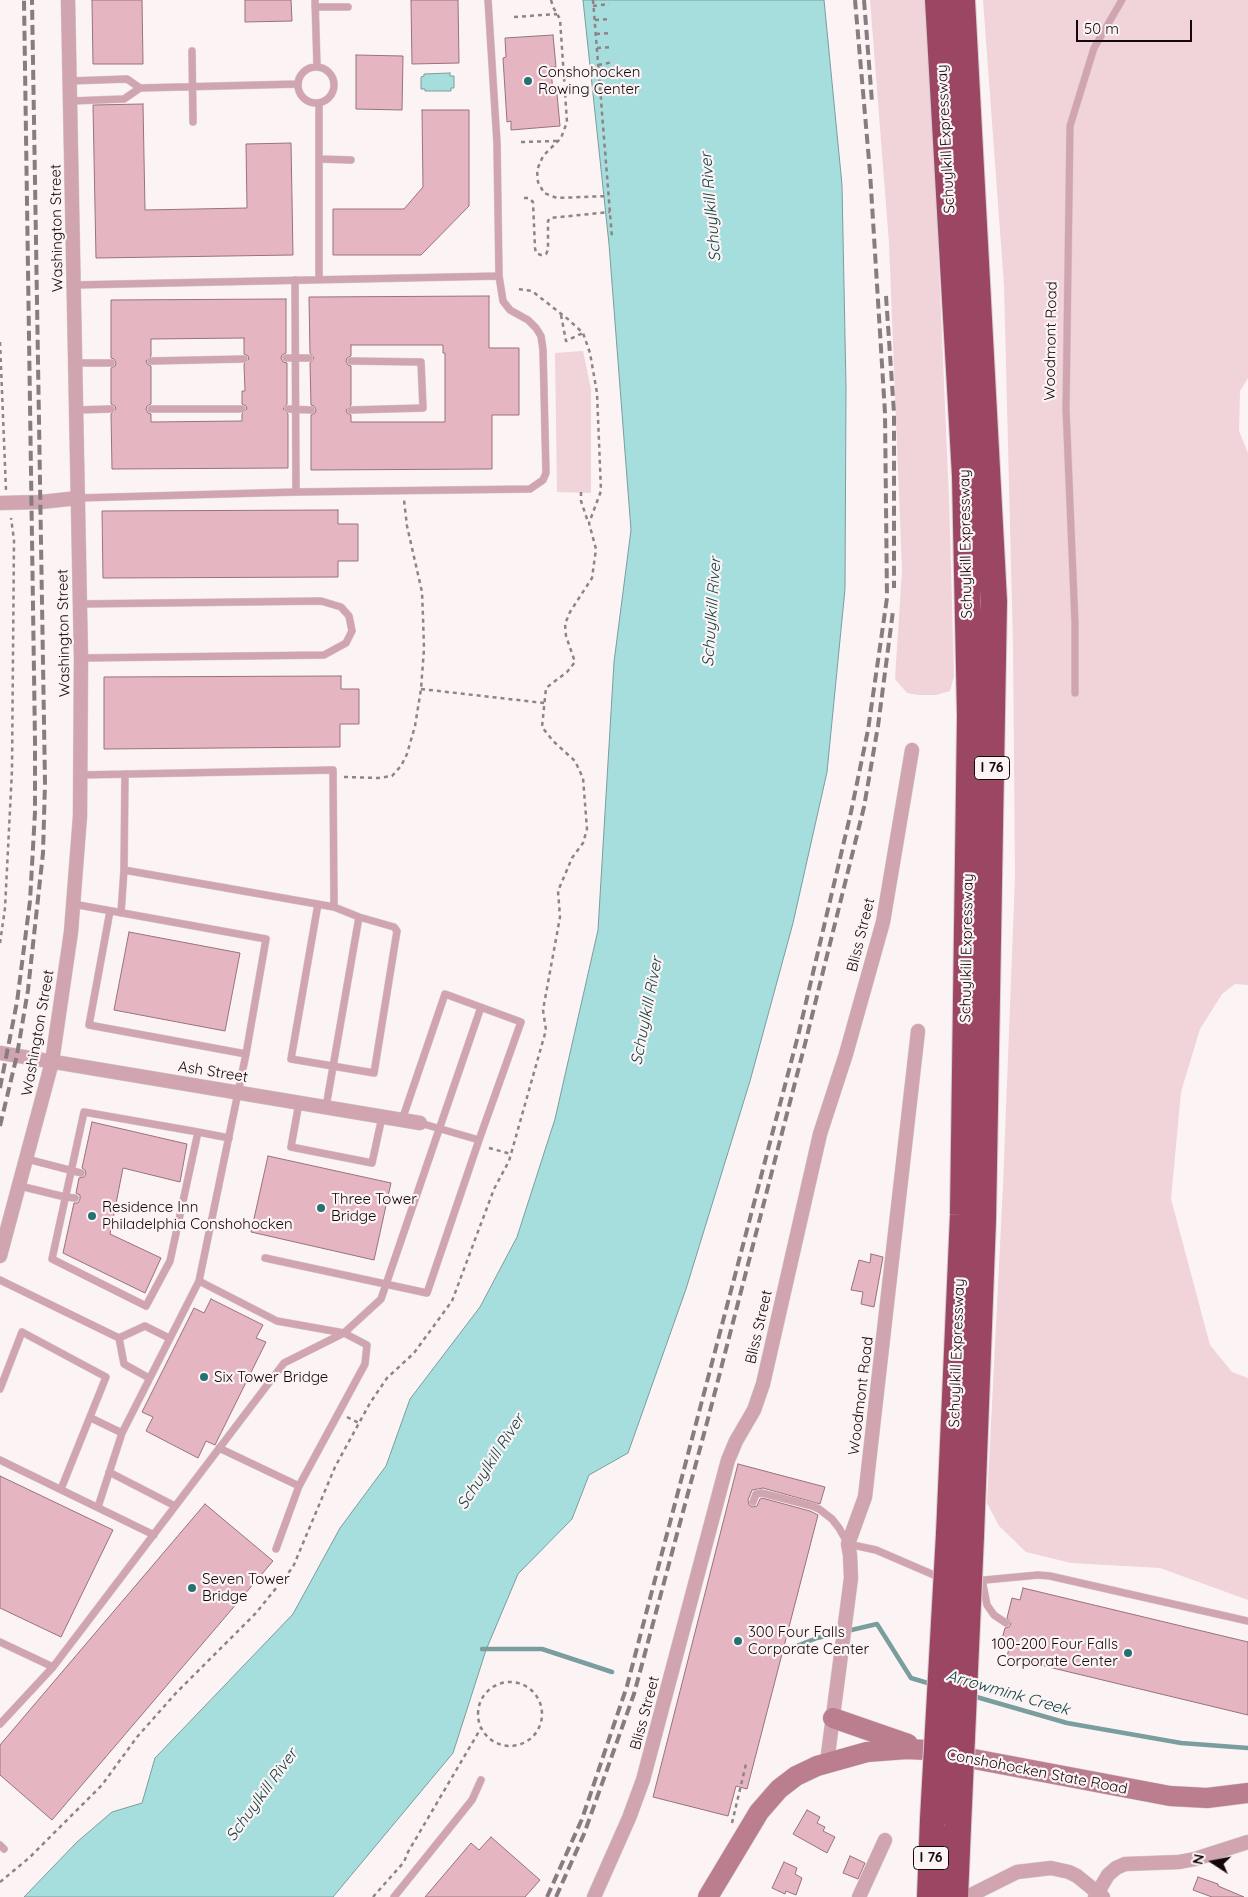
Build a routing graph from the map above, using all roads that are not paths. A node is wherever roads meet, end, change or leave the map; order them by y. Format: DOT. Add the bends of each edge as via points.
graph roads {
  1 [pos="68,0"];
  2 [pos="488,0"];
  3 [pos="938,0"];
  4 [pos="962,0"];
  5 [pos="1122,0"];
  6 [pos="315,3"];
  7 [pos="348,7"];
  8 [pos="192,51"];
  9 [pos="317,66"];
  10 [pos="70,81"];
  11 [pos="298,84"];
  12 [pos="193,87"];
  13 [pos="140,88"];
  14 [pos="71,101"];
  15 [pos="319,103"];
  16 [pos="193,122"];
  17 [pos="319,159"];
  18 [pos="351,160"];
  19 [pos="499,276"];
  20 [pos="295,280"];
  21 [pos="319,280"];
  22 [pos="74,285"];
  23 [pos="286,358"];
  24 [pos="296,358"];
  25 [pos="309,358"];
  26 [pos="244,359"];
  27 [pos="151,361"];
  28 [pos="351,361"];
  29 [pos="76,363"];
  30 [pos="111,363"];
  31 [pos="111,409"];
  32 [pos="151,409"];
  33 [pos="242,409"];
  34 [pos="288,409"];
  35 [pos="296,409"];
  36 [pos="76,410"];
  37 [pos="311,410"];
  38 [pos="351,410"];
  39 [pos="296,492"];
  40 [pos="78,498"];
  41 [pos="4,503"];
  42 [pos="80,604"];
  43 [pos="81,658"];
  44 [pos="1075,693"];
  45 [pos="912,750"];
  46 [pos="125,774"];
  47 [pos="80,775"];
  48 [pos="124,870"];
  49 [pos="73,904"];
  50 [pos="318,904"];
  51 [pos="334,907"];
  52 [pos="110,911"];
  53 [pos="121,913"];
  54 [pos="359,917"];
  55 [pos="481,1007"];
  56 [pos="918,1031"];
  57 [pos="0,1053"];
  58 [pos="246,1054"];
  59 [pos="52,1062"];
  60 [pos="334,1066"];
  61 [pos="238,1093"];
  62 [pos="299,1103"];
  63 [pos="326,1108"];
  64 [pos="382,1116"];
  65 [pos="402,1120"];
  66 [pos="420,1123"];
  67 [pos="440,1129"];
  68 [pos="198,1132"];
  69 [pos="229,1138"];
  70 [pos="479,1140"];
  71 [pos="27,1158"];
  72 [pos="72,1169"];
  73 [pos="80,1173"];
  74 [pos="20,1186"];
  75 [pos="65,1197"];
  76 [pos="75,1198"];
  77 [pos="0,1256"];
  78 [pos="265,1258"];
  79 [pos="0,1280"];
  80 [pos="199,1281"];
  81 [pos="386,1284"];
  82 [pos="344,1333"];
  83 [pos="119,1338"];
  84 [pos="170,1338"];
  85 [pos="149,1378"];
  86 [pos="0,1389"];
  87 [pos="91,1418"];
  88 [pos="122,1433"];
  89 [pos="219,1448"];
  90 [pos="0,1460"];
  91 [pos="109,1472"];
  92 [pos="299,1486"];
  93 [pos="61,1489"];
  94 [pos="753,1502"];
  95 [pos="98,1506"];
  96 [pos="176,1506"];
  97 [pos="154,1535"];
  98 [pos="960,1535"];
  99 [pos="848,1544"];
  100 [pos="276,1549"];
  101 [pos="982,1580"];
  102 [pos="1248,1622"];
  103 [pos="1006,1623"];
  104 [pos="0,1642"];
  105 [pos="53,1667"];
  106 [pos="833,1718"];
  107 [pos="0,1724"];
  108 [pos="926,1750"];
  109 [pos="827,1762"];
  110 [pos="481,1780"];
  111 [pos="1248,1793"];
  112 [pos="945,1822"];
  113 [pos="885,1840"];
  114 [pos="1248,1842"];
  115 [pos="1098,1895"];
  116 [pos="964,1896"];
  117 [pos="394,1897"];
  118 [pos="594,1897"];
  119 [pos="708,1897"];
  120 [pos="859,1897"];
  121 [pos="930,1897"];
  1 -- 10 [label="street, Washington Street"];
  2 -- 19 [label="lane" via="497,143"];
  3 -- 98 [label="highway, Schuylkill Expressway / I 76" via="965,476 970,716"];
  4 -- 98 [label="highway, Schuylkill Expressway / I 76" via="994,602 984,1200"];
  5 -- 44 [label="lane, Woodmont Road" via="1094,48 1070,126 1066,409"];
  6 -- 7 [label="lane"];
  6 -- 9 [label="lane"];
  8 -- 12 [label="lane"];
  9 -- 11 [label="lane" via="302,73"];
  9 -- 15 [label="lane" via="328,70 334,81 333,93"];
  10 -- 13 [label="lane" via="127,79"];
  10 -- 14 [label="street, Washington Street"];
  11 -- 12 [label="lane"];
  11 -- 15 [label="lane" via="304,98"];
  12 -- 13 [label="lane"];
  12 -- 16 [label="lane"];
  13 -- 14 [label="lane" via="124,99"];
  14 -- 22 [label="street, Washington Street"];
  15 -- 17 [label="lane"];
  17 -- 18 [label="lane"];
  17 -- 21 [label="lane"];
  19 -- 21 [label="lane"];
  19 -- 39 [label="lane" via="503,301 510,310 528,320 541,336 546,473 542,480 530,489"];
  20 -- 21 [label="lane"];
  20 -- 22 [label="lane"];
  20 -- 24 [label="lane"];
  22 -- 29 [label="street, Washington Street"];
  23 -- 24 [label="lane"];
  24 -- 25 [label="lane"];
  24 -- 35 [label="lane"];
  26 -- 27 [label="lane"];
  28 -- 38 [label="lane" via="421,362 423,408"];
  29 -- 30 [label="lane"];
  29 -- 36 [label="street, Washington Street"];
  31 -- 36 [label="lane"];
  32 -- 33 [label="lane"];
  34 -- 35 [label="lane"];
  35 -- 37 [label="lane"];
  35 -- 39 [label="lane"];
  36 -- 40 [label="street, Washington Street"];
  39 -- 40 [label="lane"];
  40 -- 41 [label="street"];
  40 -- 42 [label="street, Washington Street"];
  42 -- 43 [label="street, Washington Street"];
  42 -- 43 [label="lane" via="321,601 341,607 349,616 352,631 346,643 324,655"];
  43 -- 47 [label="street, Washington Street"];
  45 -- 118 [label="street, Bliss Street" via="882,922 820,1134 759,1396 732,1450 647,1766 629,1818"];
  46 -- 47 [label="lane"];
  46 -- 48 [label="lane"];
  46 -- 51 [label="lane" via="333,770"];
  47 -- 49 [label="street, Washington Street"];
  48 -- 50 [label="lane"];
  48 -- 53 [label="lane"];
  49 -- 52 [label="lane"];
  49 -- 59 [label="street, Washington Street"];
  50 -- 51 [label="lane"];
  50 -- 60 [label="lane" via="291,1059"];
  51 -- 54 [label="lane"];
  52 -- 53 [label="lane"];
  52 -- 58 [label="lane" via="89,1025"];
  53 -- 58 [label="lane" via="266,939"];
  54 -- 60 [label="lane"];
  54 -- 60 [label="lane" via="397,930 374,1074"];
  55 -- 65 [label="lane" via="446,994"];
  55 -- 67 [label="lane"];
  55 -- 70 [label="lane" via="521,1022"];
  56 -- 99 [label="street, Woodmont Road" via="865,1497"];
  57 -- 59 [label="street, Ash Street"];
  58 -- 61 [label="lane"];
  59 -- 61 [label="street, Ash Street"];
  59 -- 71 [label="street, Washington Street"];
  60 -- 63 [label="lane"];
  61 -- 62 [label="street, Ash Street"];
  61 -- 69 [label="lane"];
  62 -- 63 [label="street, Ash Street"];
  62 -- 64 [label="lane" via="291,1147 372,1163"];
  63 -- 64 [label="street, Ash Street"];
  64 -- 65 [label="street, Ash Street"];
  65 -- 66 [label="street, Ash Street"];
  66 -- 67 [label="lane"];
  67 -- 70 [label="lane"];
  67 -- 81 [label="lane"];
  68 -- 69 [label="lane"];
  68 -- 72 [label="lane" via="84,1112"];
  68 -- 75 [label="lane" via="170,1261 146,1306 52,1259"];
  69 -- 80 [label="lane"];
  70 -- 81 [label="lane" via="427,1294"];
  71 -- 72 [label="lane"];
  71 -- 74 [label="street, Washington Street"];
  72 -- 73 [label="lane"];
  72 -- 75 [label="lane"];
  74 -- 75 [label="lane"];
  74 -- 77 [label="street, Washington Street"];
  75 -- 76 [label="lane"];
  78 -- 81 [label="lane"];
  79 -- 83 [label="lane"];
  80 -- 82 [label="lane" via="277,1320"];
  80 -- 84 [label="lane"];
  81 -- 82 [label="lane" via="381,1299"];
  82 -- 89 [label="lane" via="284,1363"];
  82 -- 92 [label="lane" via="367,1345 365,1364"];
  83 -- 84 [label="lane" via="145,1326"];
  83 -- 85 [label="lane" via="124,1364"];
  84 -- 85 [label="lane"];
  85 -- 88 [label="lane"];
  86 -- 87 [label="lane" via="22,1332 106,1377"];
  87 -- 88 [label="lane"];
  87 -- 93 [label="lane"];
  88 -- 91 [label="lane"];
  89 -- 92 [label="lane"];
  89 -- 96 [label="lane"];
  90 -- 93 [label="lane"];
  91 -- 95 [label="lane"];
  91 -- 96 [label="lane"];
  92 -- 100 [label="lane"];
  93 -- 95 [label="lane"];
  94 -- 99 [label="lane" via="756,1494 762,1493 819,1509 840,1528"];
  95 -- 97 [label="lane"];
  96 -- 97 [label="lane"];
  97 -- 105 [label="lane"];
  98 -- 112 [label="highway, Schuylkill Expressway / I 76, bridge"];
  99 -- 101 [label="lane" via="876,1550 939,1578"];
  99 -- 106 [label="street, Woodmont Road" via="851,1566"];
  101 -- 102 [label="lane" via="1050,1576"];
  101 -- 103 [label="lane" via="987,1605"];
  104 -- 105 [label="lane"];
  105 -- 107 [label="lane"];
  106 -- 108 [label="main road"];
  106 -- 109 [label="street, Woodmont Road"];
  108 -- 109 [label="main road, Conshohocken State Road" via="867,1752"];
  108 -- 111 [label="main road, Conshohocken State Road" via="1150,1794 1207,1798"];
  109 -- 119 [label="main road, Conshohocken State Road" via="796,1776 772,1796"];
  110 -- 117 [label="lane" via="472,1800"];
  112 -- 116 [label="highway, Schuylkill Expressway / I 76"];
  112 -- 121 [label="highway, Schuylkill Expressway / I 76"];
  113 -- 120 [label="street"];
  114 -- 115 [label="street" via="1196,1860 1125,1864 1108,1875"];
  115 -- 116 [label="street" via="1069,1872 1051,1868 1017,1872"];
}
